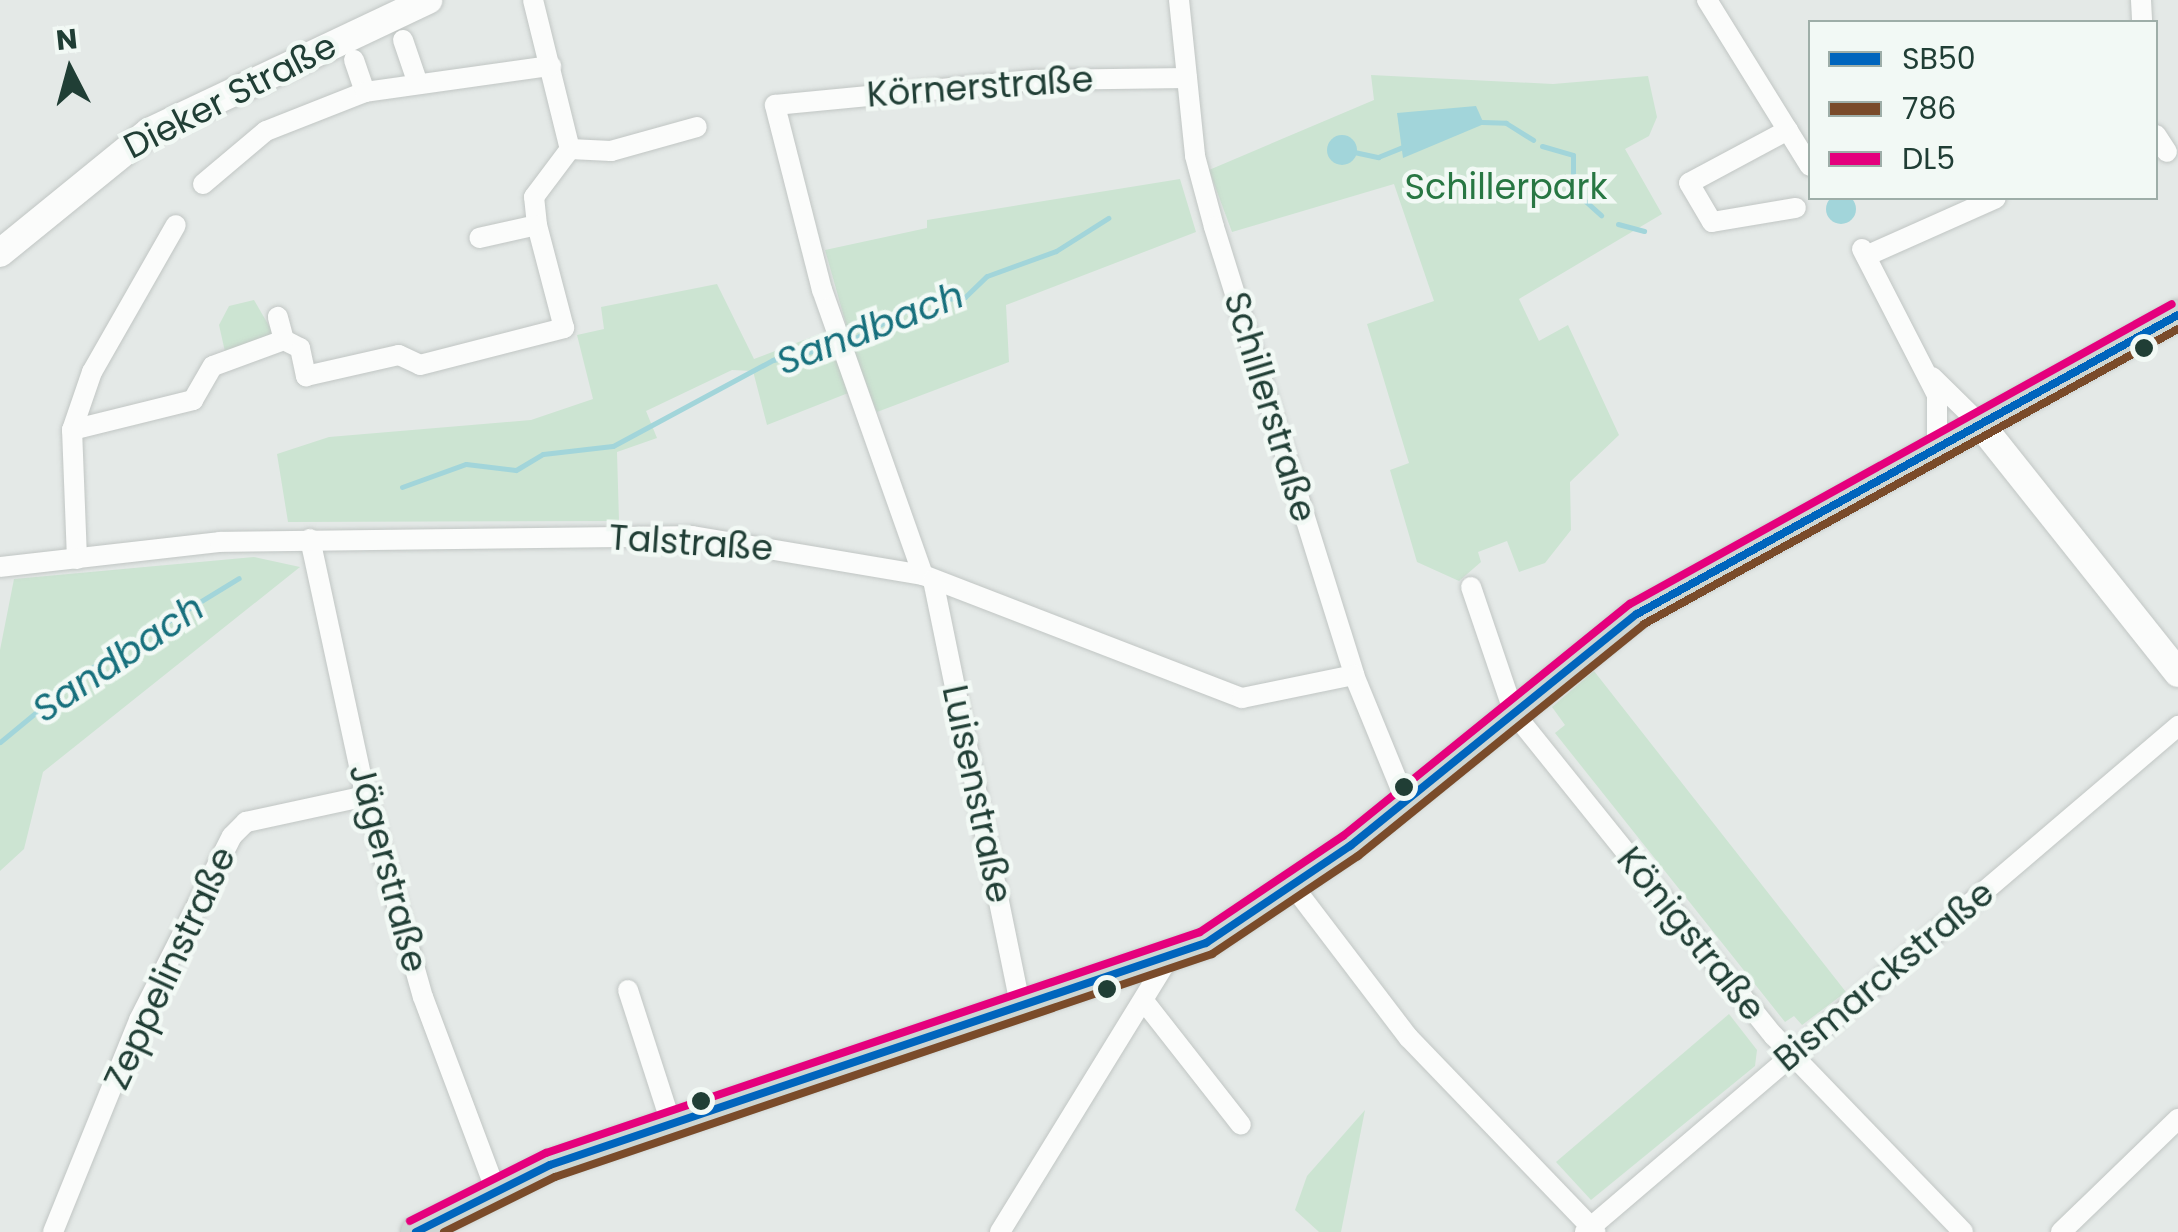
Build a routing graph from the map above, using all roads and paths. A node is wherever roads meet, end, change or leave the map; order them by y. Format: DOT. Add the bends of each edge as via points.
graph roads {
  1 [pos="428,0"];
  2 [pos="534,0"];
  3 [pos="1179,0"];
  4 [pos="1706,0"];
  5 [pos="403,40"];
  6 [pos="354,60"];
  7 [pos="550,66"];
  8 [pos="1187,78"];
  9 [pos="418,81"];
  10 [pos="365,92"];
  11 [pos="775,105"];
  12 [pos="697,127"];
  13 [pos="1788,130"];
  14 [pos="570,149"];
  15 [pos="1808,161"];
  16 [pos="204,184"];
  17 [pos="1991,200"];
  18 [pos="1796,208"];
  19 [pos="537,224"];
  20 [pos="176,225"];
  21 [pos="479,238"];
  22 [pos="0,253"];
  23 [pos="2178,316"];
  24 [pos="278,317"];
  25 [pos="284,340"];
  26 [pos="1927,374"];
  27 [pos="1980,424"];
  28 [pos="72,430"];
  29 [pos="1937,448"];
  30 [pos="310,539"];
  31 [pos="78,559"];
  32 [pos="0,567"];
  33 [pos="928,577"];
  34 [pos="1471,587"];
  35 [pos="2178,673"];
  36 [pos="1354,675"];
  37 [pos="1514,713"];
  38 [pos="2178,726"];
  39 [pos="366,796"];
  40 [pos="1406,802"];
  41 [pos="1293,886"];
  42 [pos="1166,962"];
  43 [pos="628,990"];
  44 [pos="1146,1005"];
  45 [pos="1020,1008"];
  46 [pos="1791,1054"];
  47 [pos="2178,1119"];
  48 [pos="1240,1125"];
  49 [pos="672,1126"];
  50 [pos="495,1189"];
  51 [pos="1591,1230"];
  52 [pos="2067,1230"];
  53 [pos="53,1232"];
  54 [pos="416,1232"];
  55 [pos="1000,1232"];
  56 [pos="1963,1232"];
  1 -- 22 [label="street, Dieker Straße" via="149,132"];
  2 -- 7 [label="street"];
  3 -- 8 [label="street, Schillerstraße"];
  4 -- 13 [label="street"];
  5 -- 9 [label="street"];
  6 -- 10 [label="street"];
  7 -- 9 [label="street"];
  7 -- 14 [label="street"];
  8 -- 11 [label="street, Körnerstraße" via="1037,80"];
  8 -- 36 [label="street, Schillerstraße" via="1214,227"];
  9 -- 10 [label="street"];
  10 -- 16 [label="street" via="266,130"];
  11 -- 33 [label="street, Luisenstraße" via="834,322"];
  12 -- 14 [label="street" via="611,152"];
  13 -- 15 [label="street"];
  13 -- 18 [label="street" via="1689,183 1712,222"];
  14 -- 19 [label="street" via="540,184"];
  17 -- 26 [label="street" via="1864,253"];
  19 -- 21 [label="street"];
  19 -- 25 [label="street" via="564,328 420,365 400,355 306,376 300,348"];
  20 -- 28 [label="street" via="92,372"];
  23 -- 27 [label="main road"];
  24 -- 25 [label="street"];
  25 -- 28 [label="street" via="213,366 193,400"];
  26 -- 27 [label="street"];
  26 -- 29 [label="street" via="1940,405"];
  27 -- 29 [label="main road"];
  27 -- 35 [label="street"];
  28 -- 31 [label="street"];
  29 -- 37 [label="main road" via="1637,614"];
  30 -- 31 [label="street, Talstraße"];
  30 -- 33 [label="street, Talstraße" via="692,536"];
  30 -- 39 [label="street, Jägerstraße"];
  31 -- 32 [label="street, Talstraße"];
  33 -- 36 [label="street, Talstraße" via="1242,698"];
  33 -- 45 [label="street, Luisenstraße"];
  34 -- 37 [label="street"];
  36 -- 40 [label="street, Schillerstraße"];
  37 -- 40 [label="main road"];
  37 -- 46 [label="street, Königstraße"];
  38 -- 46 [label="street, Bismarckstraße"];
  39 -- 50 [label="street, Jägerstraße" via="423,997"];
  39 -- 53 [label="street, Zeppelinstraße" via="246,822 232,836 139,1020"];
  40 -- 41 [label="main road"];
  41 -- 42 [label="main road"];
  41 -- 51 [label="street" via="1410,1038"];
  42 -- 44 [label="street"];
  42 -- 45 [label="main road"];
  43 -- 49 [label="street"];
  44 -- 48 [label="street"];
  44 -- 55 [label="street"];
  45 -- 49 [label="main road"];
  46 -- 51 [label="street, Bismarckstraße"];
  46 -- 56 [label="street, Königstraße"];
  47 -- 52 [label="street"];
  49 -- 50 [label="main road"];
  50 -- 54 [label="main road"];
}
